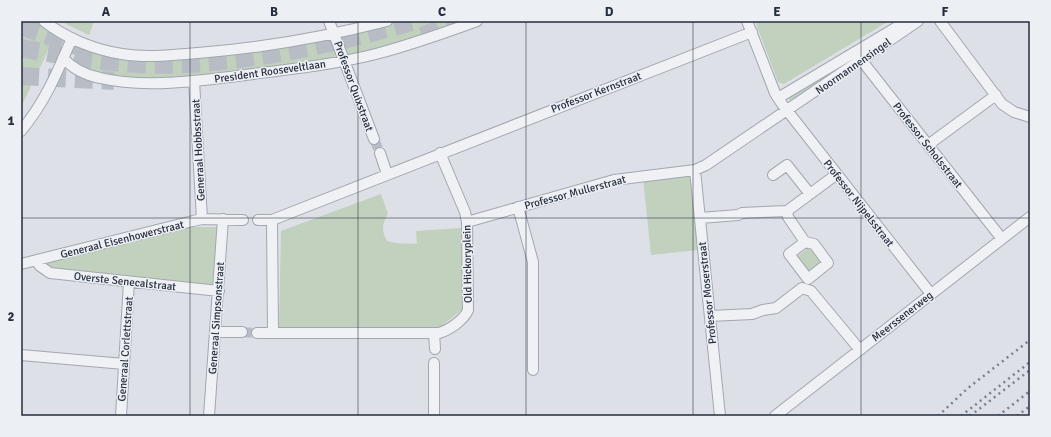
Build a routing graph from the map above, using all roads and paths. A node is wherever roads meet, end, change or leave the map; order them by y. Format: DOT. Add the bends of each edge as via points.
graph roads {
  1 [pos="44,21"];
  2 [pos="329,21"];
  3 [pos="387,21"];
  4 [pos="477,21"];
  5 [pos="747,21"];
  6 [pos="907,21"];
  7 [pos="918,21"];
  8 [pos="940,21"];
  9 [pos="752,32"];
  10 [pos="334,33"];
  11 [pos="72,38"];
  12 [pos="858,56"];
  13 [pos="63,58"];
  14 [pos="345,60"];
  15 [pos="194,80"];
  16 [pos="996,95"];
  17 [pos="778,98"];
  18 [pos="788,111"];
  19 [pos="1030,117"];
  20 [pos="21,131"];
  21 [pos="374,139"];
  22 [pos="928,145"];
  23 [pos="380,153"];
  24 [pos="440,153"];
  25 [pos="695,170"];
  26 [pos="387,174"];
  27 [pos="837,174"];
  28 [pos="773,175"];
  29 [pos="810,194"];
  30 [pos="518,207"];
  31 [pos="787,211"];
  32 [pos="1030,217"];
  33 [pos="700,218"];
  34 [pos="202,219"];
  35 [pos="223,219"];
  36 [pos="243,220"];
  37 [pos="258,220"];
  38 [pos="272,220"];
  39 [pos="467,222"];
  40 [pos="1002,239"];
  41 [pos="805,242"];
  42 [pos="36,261"];
  43 [pos="21,264"];
  44 [pos="129,282"];
  45 [pos="219,291"];
  46 [pos="931,294"];
  47 [pos="710,316"];
  48 [pos="216,332"];
  49 [pos="242,332"];
  50 [pos="273,332"];
  51 [pos="257,333"];
  52 [pos="434,333"];
  53 [pos="435,349"];
  54 [pos="860,350"];
  55 [pos="21,355"];
  56 [pos="124,364"];
  57 [pos="434,364"];
  58 [pos="533,370"];
  59 [pos="121,416"];
  60 [pos="209,416"];
  61 [pos="434,416"];
  62 [pos="720,416"];
  63 [pos="775,416"];
  1 -- 11 [label="street"];
  2 -- 10 [label="street, Professor Quixstraat"];
  3 -- 10 [label="street"];
  4 -- 14 [label="street, President Rooseveltlaan" via="376,54"];
  5 -- 9 [label="street, Professor Nijpelsstraat"];
  6 -- 12 [label="street, Noormannensingel"];
  7 -- 12 [label="street, Noormannensingel"];
  8 -- 16 [label="street"];
  9 -- 17 [label="street, Professor Nijpelsstraat"];
  9 -- 24 [label="street, Professor Kernstraat"];
  10 -- 11 [label="street" via="258,47 152,56 114,53"];
  10 -- 14 [label="street, Professor Quixstraat"];
  11 -- 13 [label="street"];
  12 -- 17 [label="street, Noormannensingel"];
  12 -- 18 [label="street, Noormannensingel"];
  12 -- 22 [label="street, Professor Scholsstraat"];
  13 -- 15 [label="street, President Rooseveltlaan" via="76,70 100,78 151,83"];
  13 -- 20 [label="street" via="47,95"];
  14 -- 15 [label="street, President Rooseveltlaan" via="303,68"];
  14 -- 21 [label="street, Professor Quixstraat"];
  15 -- 34 [label="street, Generaal Hobbsstraat"];
  16 -- 19 [label="street" via="1002,104 1014,112"];
  16 -- 22 [label="street"];
  17 -- 18 [label="street, Professor Nijpelsstraat"];
  18 -- 25 [label="street, Professor Mullerstraat"];
  18 -- 27 [label="street, Professor Nijpelsstraat"];
  22 -- 40 [label="street, Professor Scholsstraat"];
  23 -- 26 [label="street"];
  24 -- 26 [label="street"];
  24 -- 39 [label="street, Old Hickoryplein"];
  25 -- 30 [label="street, Professor Mullerstraat" via="614,180"];
  25 -- 33 [label="street, Professor Moserstraat"];
  26 -- 38 [label="street"];
  27 -- 29 [label="street"];
  27 -- 46 [label="street, Professor Nijpelsstraat"];
  28 -- 29 [label="street" via="787,164"];
  29 -- 31 [label="street"];
  30 -- 39 [label="street, Professor Mullerstraat"];
  30 -- 58 [label="street" via="533,262"];
  31 -- 33 [label="street"];
  31 -- 41 [label="street" via="788,217"];
  32 -- 40 [label="street, Meerssenerweg"];
  33 -- 47 [label="street, Professor Moserstraat"];
  34 -- 35 [label="street, Generaal Eisenhowerstraat"];
  34 -- 42 [label="street, Generaal Eisenhowerstraat"];
  35 -- 36 [label="street"];
  35 -- 45 [label="street, Generaal Simpsonstraat"];
  37 -- 38 [label="street"];
  38 -- 50 [label="street"];
  39 -- 52 [label="street, Old Hickoryplein" via="468,310 465,316 444,332"];
  40 -- 46 [label="street, Meerssenerweg"];
  42 -- 43 [label="street, Generaal Eisenhowerstraat"];
  42 -- 44 [label="street, Overste Senecalstraat" via="50,273"];
  44 -- 45 [label="street, Overste Senecalstraat"];
  44 -- 56 [label="street, Generaal Corlettstraat"];
  45 -- 48 [label="street, Generaal Simpsonstraat"];
  46 -- 54 [label="street, Meerssenerweg"];
  47 -- 54 [label="street" via="752,314 776,308 802,288 811,291"];
  47 -- 62 [label="street, Professor Moserstraat"];
  48 -- 49 [label="street"];
  48 -- 60 [label="street, Generaal Simpsonstraat"];
  50 -- 51 [label="street, Old Hickoryplein"];
  50 -- 52 [label="street, Old Hickoryplein"];
  52 -- 53 [label="street"];
  54 -- 63 [label="street, Meerssenerweg"];
  55 -- 56 [label="street"];
  56 -- 59 [label="street, Generaal Corlettstraat"];
  57 -- 61 [label="street"];
}
